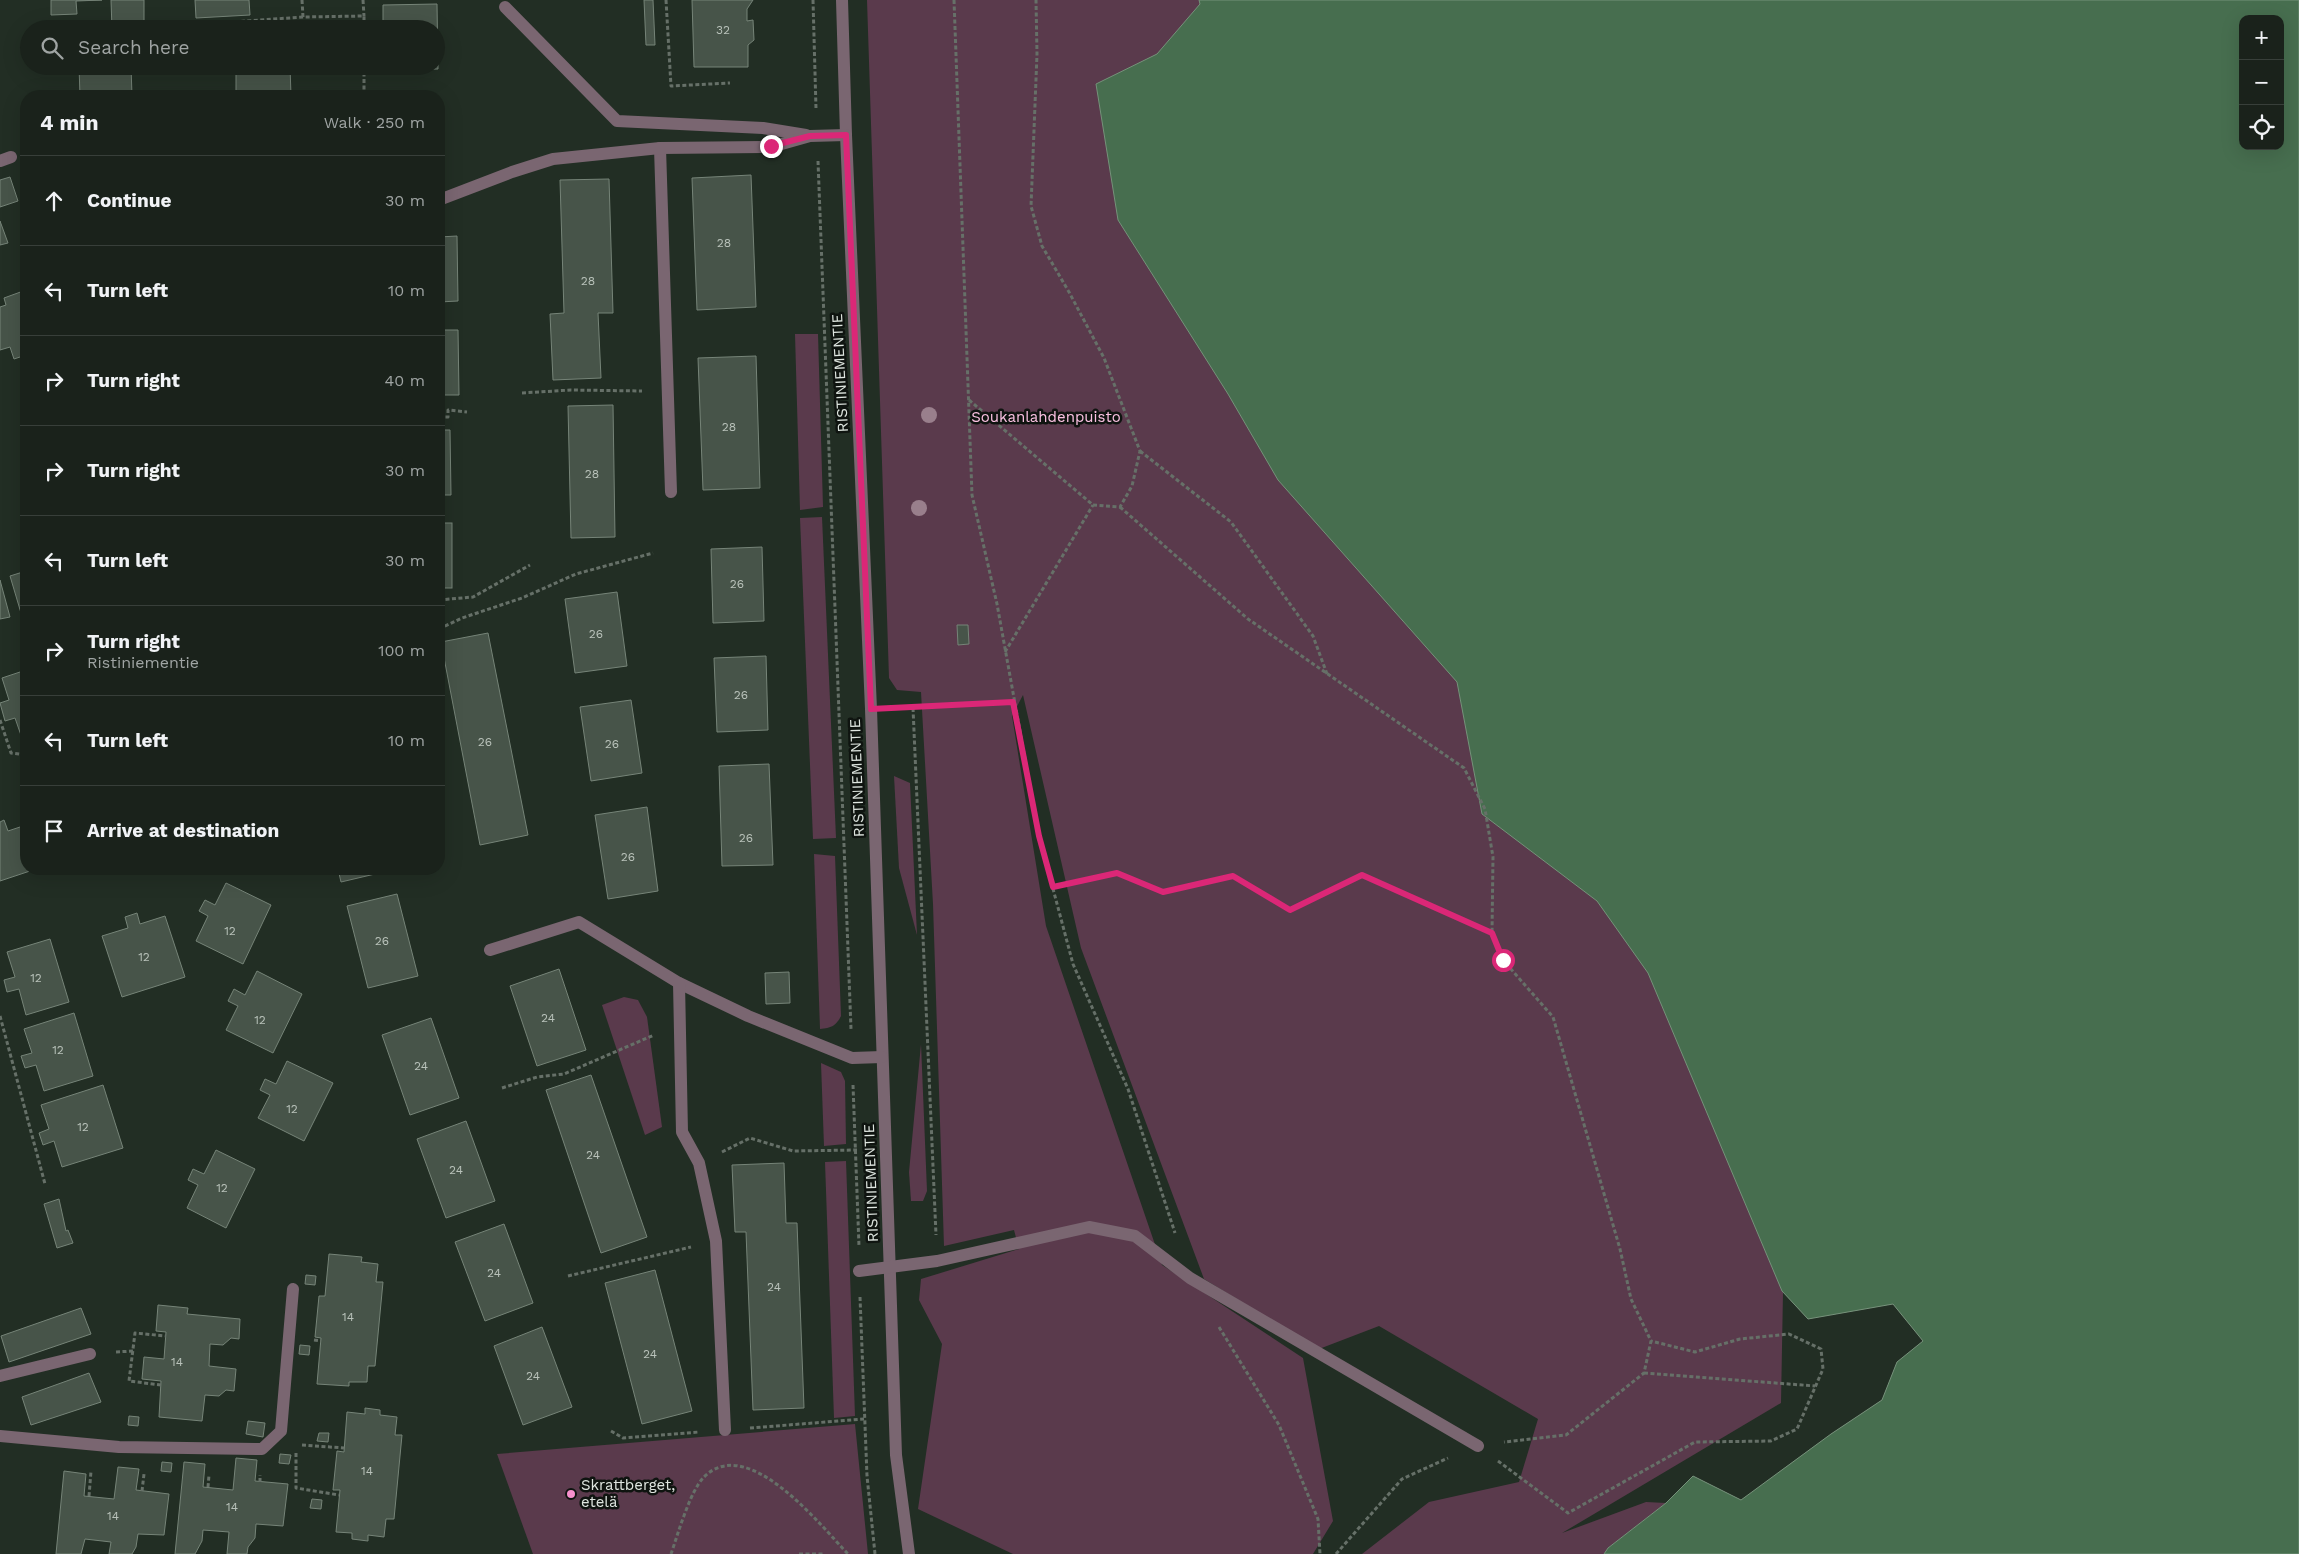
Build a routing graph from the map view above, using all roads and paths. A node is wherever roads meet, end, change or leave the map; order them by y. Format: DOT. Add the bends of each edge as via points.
graph roads {
  1 [pos="302,0"];
  2 [pos="363,0"];
  3 [pos="666,0"];
  4 [pos="812,0"];
  5 [pos="842,0"];
  6 [pos="954,0"];
  7 [pos="1036,0"];
  8 [pos="505,7"];
  9 [pos="303,16"];
  10 [pos="364,16"];
  11 [pos="254,20"];
  12 [pos="364,20"];
  13 [pos="364,75"];
  14 [pos="730,83"];
  15 [pos="364,90"];
  16 [pos="846,135"];
  17 [pos="813,136"];
  18 [pos="660,148"];
  19 [pos="445,198"];
  20 [pos="613,392"];
  21 [pos="522,393"];
  22 [pos="968,399"];
  23 [pos="467,412"];
  24 [pos="445,417"];
  25 [pos="1140,450"];
  26 [pos="671,492"];
  27 [pos="1093,505"];
  28 [pos="1120,507"];
  29 [pos="653,553"];
  30 [pos="530,564"];
  31 [pos="445,599"];
  32 [pos="445,626"];
  33 [pos="1005,652"];
  34 [pos="1327,674"];
  35 [pos="1013,702"];
  36 [pos="913,708"];
  37 [pos="871,709"];
  38 [pos="0,720"];
  39 [pos="20,754"];
  40 [pos="1053,887"];
  41 [pos="1492,933"];
  42 [pos="490,950"];
  43 [pos="679,983"];
  44 [pos="0,1016"];
  45 [pos="680,1024"];
  46 [pos="882,1057"];
  47 [pos="852,1058"];
  48 [pos="502,1088"];
  49 [pos="738,1145"];
  50 [pos="857,1150"];
  51 [pos="44,1184"];
  52 [pos="716,1241"];
  53 [pos="937,1261"];
  54 [pos="890,1268"];
  55 [pos="860,1271"];
  56 [pos="568,1276"];
  57 [pos="1190,1278"];
  58 [pos="293,1289"];
  59 [pos="1215,1319"];
  60 [pos="166,1336"];
  61 [pos="1651,1341"];
  62 [pos="90,1354"];
  63 [pos="1644,1373"];
  64 [pos="0,1376"];
  65 [pos="161,1385"];
  66 [pos="1815,1386"];
  67 [pos="864,1418"];
  68 [pos="725,1430"];
  69 [pos="611,1431"];
  70 [pos="694,1432"];
  71 [pos="0,1436"];
  72 [pos="1478,1446"];
  73 [pos="344,1448"];
  74 [pos="340,1495"];
  75 [pos="672,1554"];
  76 [pos="799,1554"];
  77 [pos="824,1554"];
  78 [pos="848,1554"];
  79 [pos="875,1554"];
  80 [pos="909,1554"];
  81 [pos="1320,1554"];
  82 [pos="1336,1554"];
  1 -- 9 [label="path"];
  2 -- 10 [label="path"];
  3 -- 14 [label="path" via="671,86"];
  4 -- 17 [label="path"];
  5 -- 16 [label="street, RISTINIEMENTIE"];
  6 -- 22 [label="path"];
  7 -- 25 [label="path" via="1031,206 1042,246 1104,358"];
  8 -- 17 [label="street" via="617,121 763,128"];
  9 -- 10 [label="path"];
  9 -- 11 [label="path"];
  10 -- 12 [label="path"];
  13 -- 15 [label="path"];
  16 -- 17 [label="street"];
  16 -- 37 [label="street, RISTINIEMENTIE"];
  17 -- 18 [label="street" via="771,146"];
  17 -- 47 [label="path"];
  18 -- 19 [label="street" via="553,158"];
  18 -- 26 [label="street"];
  20 -- 21 [label="path"];
  22 -- 27 [label="path"];
  22 -- 33 [label="path" via="972,495"];
  23 -- 24 [label="path" via="448,410 448,417"];
  25 -- 28 [label="path" via="1132,486"];
  25 -- 34 [label="path" via="1231,522 1313,636"];
  27 -- 28 [label="path"];
  27 -- 33 [label="path"];
  28 -- 34 [label="path" via="1248,619"];
  29 -- 32 [label="path" via="576,574"];
  30 -- 31 [label="path" via="473,597"];
  33 -- 35 [label="path"];
  34 -- 41 [label="path" via="1464,768 1486,809 1493,857"];
  35 -- 36 [label="path"];
  35 -- 40 [label="path" via="1039,836"];
  36 -- 37 [label="path"];
  36 -- 53 [label="path"];
  37 -- 46 [label="street, RISTINIEMENTIE"];
  38 -- 39 [label="path" via="11,753"];
  40 -- 41 [label="path" via="1117,873 1163,892 1233,876 1290,910 1362,875"];
  40 -- 57 [label="path" via="1073,964 1128,1089"];
  41 -- 61 [label="path" via="1503,960 1553,1017 1632,1299"];
  42 -- 43 [label="street" via="579,922"];
  43 -- 45 [label="street"];
  43 -- 47 [label="street" via="748,1016"];
  44 -- 51 [label="path"];
  45 -- 48 [label="path" via="564,1074 537,1077"];
  45 -- 52 [label="street" via="682,1132 699,1163"];
  46 -- 47 [label="street"];
  46 -- 54 [label="street, RISTINIEMENTIE"];
  47 -- 50 [label="path"];
  49 -- 50 [label="path" via="750,1138 793,1151"];
  50 -- 55 [label="path"];
  52 -- 56 [label="path"];
  52 -- 68 [label="street"];
  53 -- 54 [label="street"];
  53 -- 57 [label="street" via="1089,1227 1135,1236"];
  54 -- 55 [label="street"];
  54 -- 80 [label="street, RISTINIEMENTIE" via="896,1455"];
  55 -- 67 [label="path"];
  57 -- 72 [label="street"];
  58 -- 71 [label="street" via="282,1431 262,1449 118,1447"];
  59 -- 81 [label="path" via="1279,1425 1318,1519"];
  60 -- 65 [label="path" via="135,1333 128,1381"];
  61 -- 63 [label="path"];
  61 -- 66 [label="path" via="1695,1352 1740,1339 1789,1334 1821,1349 1824,1369"];
  62 -- 64 [label="street"];
  63 -- 66 [label="path"];
  63 -- 72 [label="path" via="1566,1435"];
  66 -- 72 [label="path" via="1797,1429 1771,1441 1696,1442 1568,1513"];
  67 -- 68 [label="path"];
  67 -- 79 [label="path"];
  69 -- 70 [label="path" via="623,1438"];
  72 -- 82 [label="path" via="1402,1479"];
  73 -- 74 [label="path" via="297,1445 296,1488"];
  75 -- 78 [label="path" via="690,1502 704,1477 723,1466 745,1467 794,1496"];
  76 -- 77 [label="path"];
}
